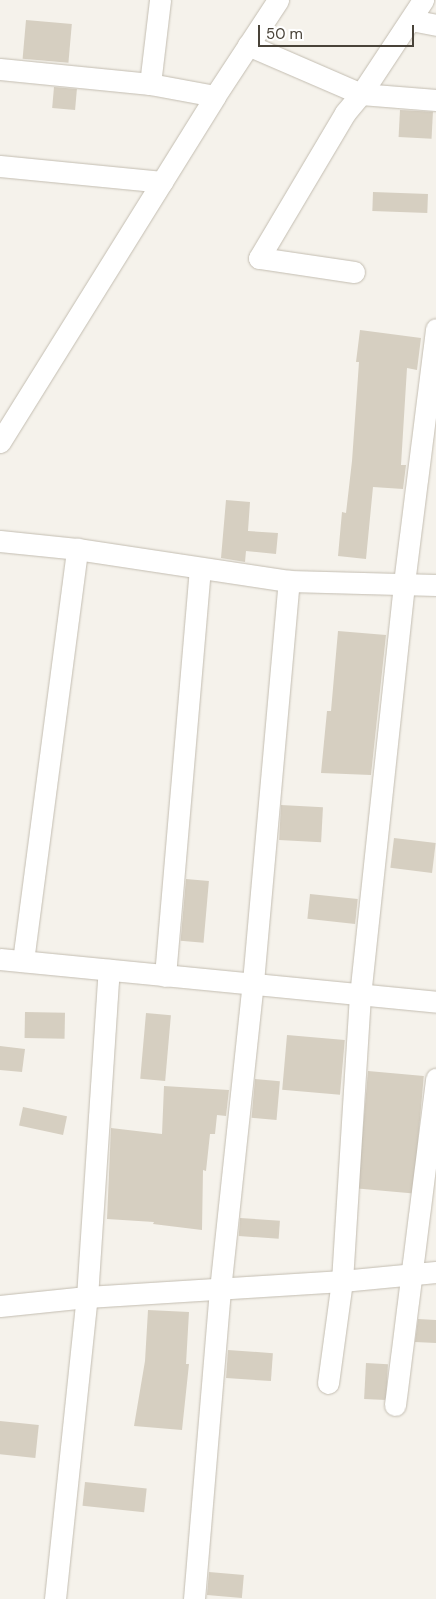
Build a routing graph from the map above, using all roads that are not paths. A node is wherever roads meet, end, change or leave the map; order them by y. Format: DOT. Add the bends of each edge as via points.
graph roads {
  1 [pos="160,0"];
  2 [pos="278,0"];
  3 [pos="423,0"];
  4 [pos="411,20"];
  5 [pos="436,25"];
  6 [pos="248,45"];
  7 [pos="0,68"];
  8 [pos="150,84"];
  9 [pos="361,94"];
  10 [pos="215,96"];
  11 [pos="436,100"];
  12 [pos="0,166"];
  13 [pos="162,182"];
  14 [pos="354,272"];
  15 [pos="436,329"];
  16 [pos="0,442"];
  17 [pos="0,541"];
  18 [pos="77,549"];
  19 [pos="200,568"];
  20 [pos="289,581"];
  21 [pos="404,583"];
  22 [pos="436,585"];
  23 [pos="0,959"];
  24 [pos="23,961"];
  25 [pos="109,970"];
  26 [pos="165,976"];
  27 [pos="253,982"];
  28 [pos="360,996"];
  29 [pos="436,1002"];
  30 [pos="436,1079"];
  31 [pos="436,1272"];
  32 [pos="410,1275"];
  33 [pos="342,1281"];
  34 [pos="220,1290"];
  35 [pos="88,1297"];
  36 [pos="0,1306"];
  37 [pos="328,1383"];
  38 [pos="395,1405"];
  39 [pos="55,1599"];
  40 [pos="194,1599"];
  1 -- 8 [label="street"];
  2 -- 6 [label="street"];
  3 -- 4 [label="street"];
  4 -- 5 [label="street"];
  4 -- 9 [label="street"];
  6 -- 9 [label="street"];
  6 -- 10 [label="street"];
  7 -- 8 [label="street"];
  8 -- 10 [label="street"];
  9 -- 11 [label="street"];
  9 -- 14 [label="street" via="345,114 259,258"];
  10 -- 13 [label="street"];
  12 -- 13 [label="street"];
  13 -- 16 [label="street"];
  15 -- 21 [label="street"];
  17 -- 18 [label="street"];
  18 -- 19 [label="street"];
  18 -- 24 [label="street"];
  19 -- 20 [label="street"];
  19 -- 26 [label="street"];
  20 -- 21 [label="street"];
  20 -- 27 [label="street"];
  21 -- 22 [label="street"];
  21 -- 28 [label="street"];
  23 -- 24 [label="street"];
  24 -- 25 [label="street"];
  25 -- 26 [label="street"];
  25 -- 35 [label="street"];
  26 -- 27 [label="street"];
  27 -- 28 [label="street"];
  27 -- 34 [label="street"];
  28 -- 29 [label="street"];
  28 -- 33 [label="street"];
  30 -- 32 [label="street"];
  31 -- 32 [label="street"];
  32 -- 33 [label="street"];
  32 -- 38 [label="street"];
  33 -- 34 [label="street"];
  33 -- 37 [label="street"];
  34 -- 35 [label="street"];
  34 -- 40 [label="street"];
  35 -- 36 [label="street"];
  35 -- 39 [label="street"];
}
